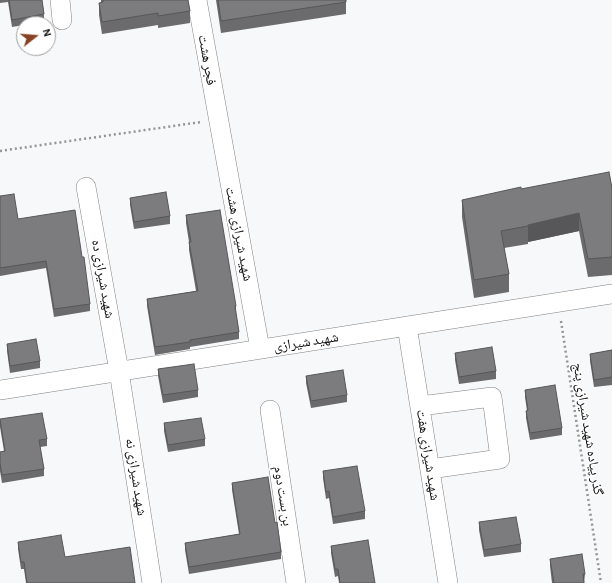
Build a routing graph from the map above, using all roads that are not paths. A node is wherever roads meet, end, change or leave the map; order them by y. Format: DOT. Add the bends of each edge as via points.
graph roads {
  1 [pos="60,0"];
  2 [pos="197,0"];
  3 [pos="62,20"];
  4 [pos="218,120"];
  5 [pos="86,187"];
  6 [pos="612,294"];
  7 [pos="407,326"];
  8 [pos="260,349"];
  9 [pos="119,371"];
  10 [pos="0,390"];
  11 [pos="420,406"];
  12 [pos="270,410"];
  13 [pos="430,469"];
  14 [pos="152,583"];
  15 [pos="296,583"];
  16 [pos="448,583"];
  1 -- 3 [label="street"];
  2 -- 4 [label="street, فجر هشت"];
  4 -- 8 [label="street, شهید شیرازی هشت"];
  5 -- 9 [label="street, شهید شیرازی ده"];
  6 -- 7 [label="street, شهید شیرازی"];
  7 -- 8 [label="street, شهید شیرازی"];
  7 -- 11 [label="street, شهید شیرازی هفت"];
  8 -- 9 [label="street, شهید شیرازی"];
  9 -- 10 [label="street, شهید شیرازی"];
  9 -- 14 [label="street, شهید شیرازی نه"];
  11 -- 13 [label="street, شهید شیرازی هفت"];
  11 -- 13 [label="street" via="492,397 500,459"];
  12 -- 15 [label="street, بن بست دوم"];
  13 -- 16 [label="street, شهید شیرازی هفت"];
}
